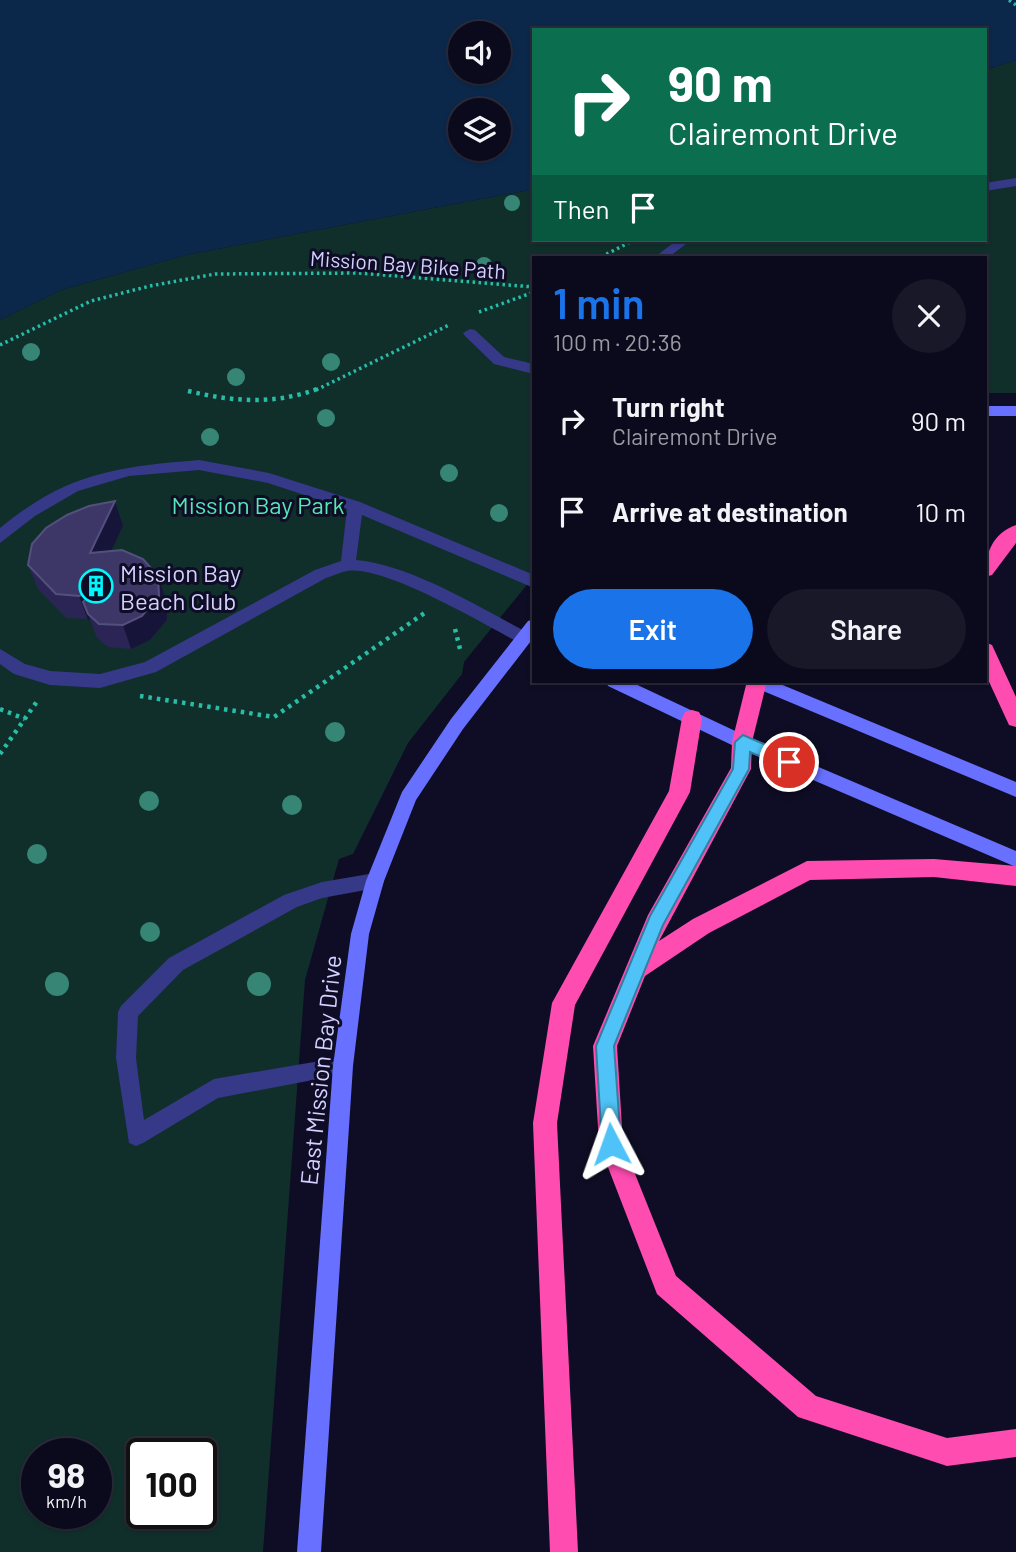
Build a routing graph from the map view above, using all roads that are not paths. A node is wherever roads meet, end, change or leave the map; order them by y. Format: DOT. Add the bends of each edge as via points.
graph roads {
  1 [pos="1016,183"];
  2 [pos="987,187"];
  3 [pos="682,242"];
  4 [pos="662,256"];
  5 [pos="470,333"];
  6 [pos="532,369"];
  7 [pos="987,411"];
  8 [pos="1016,411"];
  9 [pos="355,506"];
  10 [pos="1016,532"];
  11 [pos="0,537"];
  12 [pos="348,565"];
  13 [pos="987,567"];
  14 [pos="532,581"];
  15 [pos="530,635"];
  16 [pos="987,654"];
  17 [pos="0,655"];
  18 [pos="618,683"];
  19 [pos="757,683"];
  20 [pos="762,683"];
  21 [pos="692,718"];
  22 [pos="1016,719"];
  23 [pos="743,742"];
  24 [pos="1016,790"];
  25 [pos="1016,859"];
  26 [pos="1016,876"];
  27 [pos="375,881"];
  28 [pos="638,968"];
  29 [pos="343,1066"];
  30 [pos="1016,1443"];
  31 [pos="309,1552"];
  32 [pos="564,1552"];
  1 -- 2 [label="lane"];
  3 -- 4 [label="lane"];
  5 -- 6 [label="lane" via="499,361"];
  7 -- 8 [label="main road"];
  9 -- 11 [label="lane" via="269,478 200,465 141,470 73,487 30,512"];
  9 -- 12 [label="lane"];
  9 -- 14 [label="lane"];
  10 -- 13 [label="highway"];
  12 -- 15 [label="lane" via="420,586"];
  12 -- 17 [label="lane" via="321,574 150,667 100,681 50,678 20,669"];
  15 -- 27 [label="main road, East Mission Bay Drive" via="457,724 408,797"];
  16 -- 22 [label="highway"];
  18 -- 21 [label="main road"];
  19 -- 23 [label="highway"];
  20 -- 24 [label="main road"];
  21 -- 23 [label="main road"];
  21 -- 32 [label="highway" via="679,792 564,1003 545,1123"];
  23 -- 25 [label="main road"];
  23 -- 28 [label="highway" via="741,769 656,922"];
  26 -- 28 [label="highway" via="934,868 807,871 701,926"];
  27 -- 29 [label="main road, East Mission Bay Drive" via="360,934"];
  27 -- 29 [label="lane" via="322,890 291,901 176,964 128,1012 126,1058 136,1136 214,1089"];
  28 -- 30 [label="highway" via="605,1046 611,1144 666,1284 808,1407 947,1452"];
  29 -- 31 [label="main road, East Mission Bay Drive"];
}
